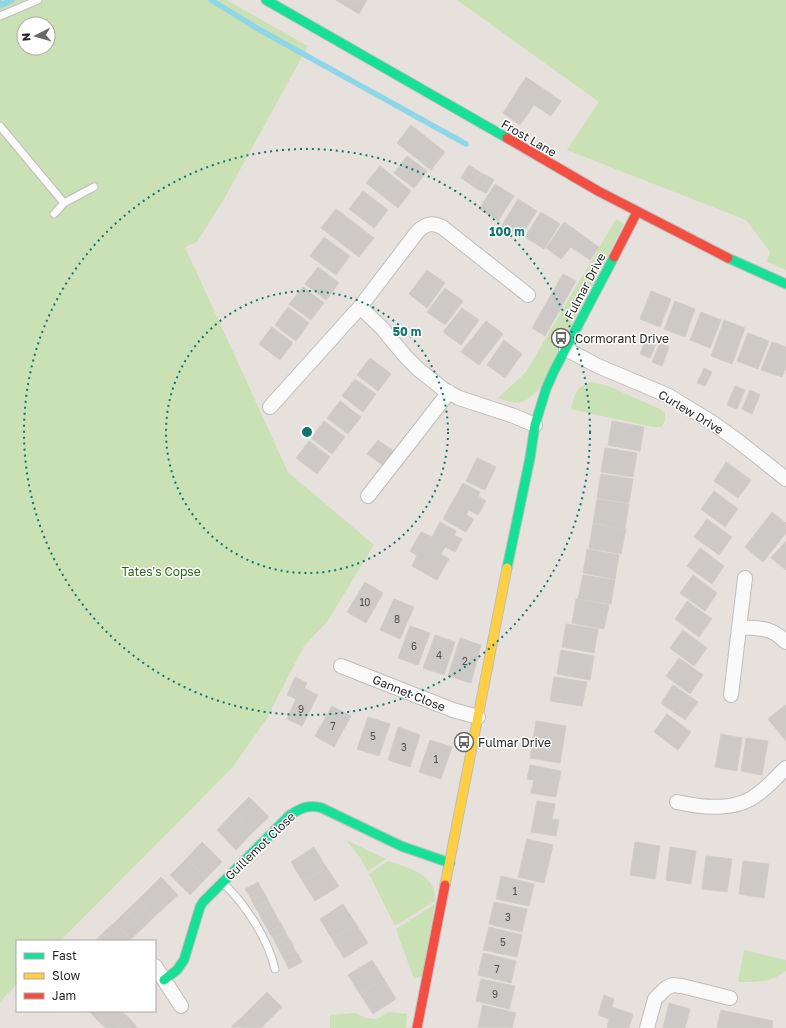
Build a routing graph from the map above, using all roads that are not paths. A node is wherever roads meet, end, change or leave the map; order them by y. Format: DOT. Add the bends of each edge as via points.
graph roads {
  1 [pos="38,0"];
  2 [pos="266,0"];
  3 [pos="0,16"];
  4 [pos="0,126"];
  5 [pos="94,187"];
  6 [pos="64,203"];
  7 [pos="637,212"];
  8 [pos="54,214"];
  9 [pos="786,284"];
  10 [pos="528,295"];
  11 [pos="360,307"];
  12 [pos="566,349"];
  13 [pos="449,392"];
  14 [pos="270,407"];
  15 [pos="535,426"];
  16 [pos="786,479"];
  17 [pos="368,496"];
  18 [pos="744,578"];
  19 [pos="739,627"];
  20 [pos="786,642"];
  21 [pos="341,666"];
  22 [pos="731,695"];
  23 [pos="478,717"];
  24 [pos="786,768"];
  25 [pos="677,802"];
  26 [pos="450,863"];
  27 [pos="222,883"];
  28 [pos="156,968"];
  29 [pos="275,969"];
  30 [pos="164,980"];
  31 [pos="730,998"];
  32 [pos="181,1006"];
  33 [pos="417,1028"];
  34 [pos="647,1028"];
  1 -- 3 [label="lane"];
  2 -- 7 [label="street, Frost Lane"];
  4 -- 6 [label="lane"];
  5 -- 6 [label="lane"];
  6 -- 8 [label="lane"];
  7 -- 9 [label="street, Frost Lane" via="744,266"];
  7 -- 12 [label="street, Fulmar Drive"];
  10 -- 11 [label="street" via="447,230 432,223 418,231"];
  11 -- 13 [label="street" via="405,356"];
  11 -- 14 [label="street"];
  12 -- 15 [label="street, Fulmar Drive" via="546,389"];
  12 -- 16 [label="street, Curlew Drive" via="598,366 669,396 732,436"];
  13 -- 15 [label="street"];
  13 -- 17 [label="street"];
  15 -- 23 [label="street, Fulmar Drive"];
  18 -- 19 [label="street"];
  19 -- 20 [label="street" via="767,629"];
  19 -- 22 [label="street"];
  21 -- 23 [label="street, Gannet Close" via="453,710"];
  23 -- 26 [label="street, Fulmar Drive"];
  24 -- 25 [label="street" via="759,794 742,802 711,807"];
  26 -- 27 [label="street, Guillemot Close" via="419,854 322,808 310,806 300,808 290,815"];
  26 -- 33 [label="street, Fulmar Drive"];
  27 -- 29 [label="lane" via="245,907 265,942"];
  27 -- 30 [label="street, Guillemot Close" via="200,907 181,966"];
  28 -- 30 [label="street"];
  30 -- 32 [label="street"];
  31 -- 34 [label="street" via="673,985 655,999"];
}
